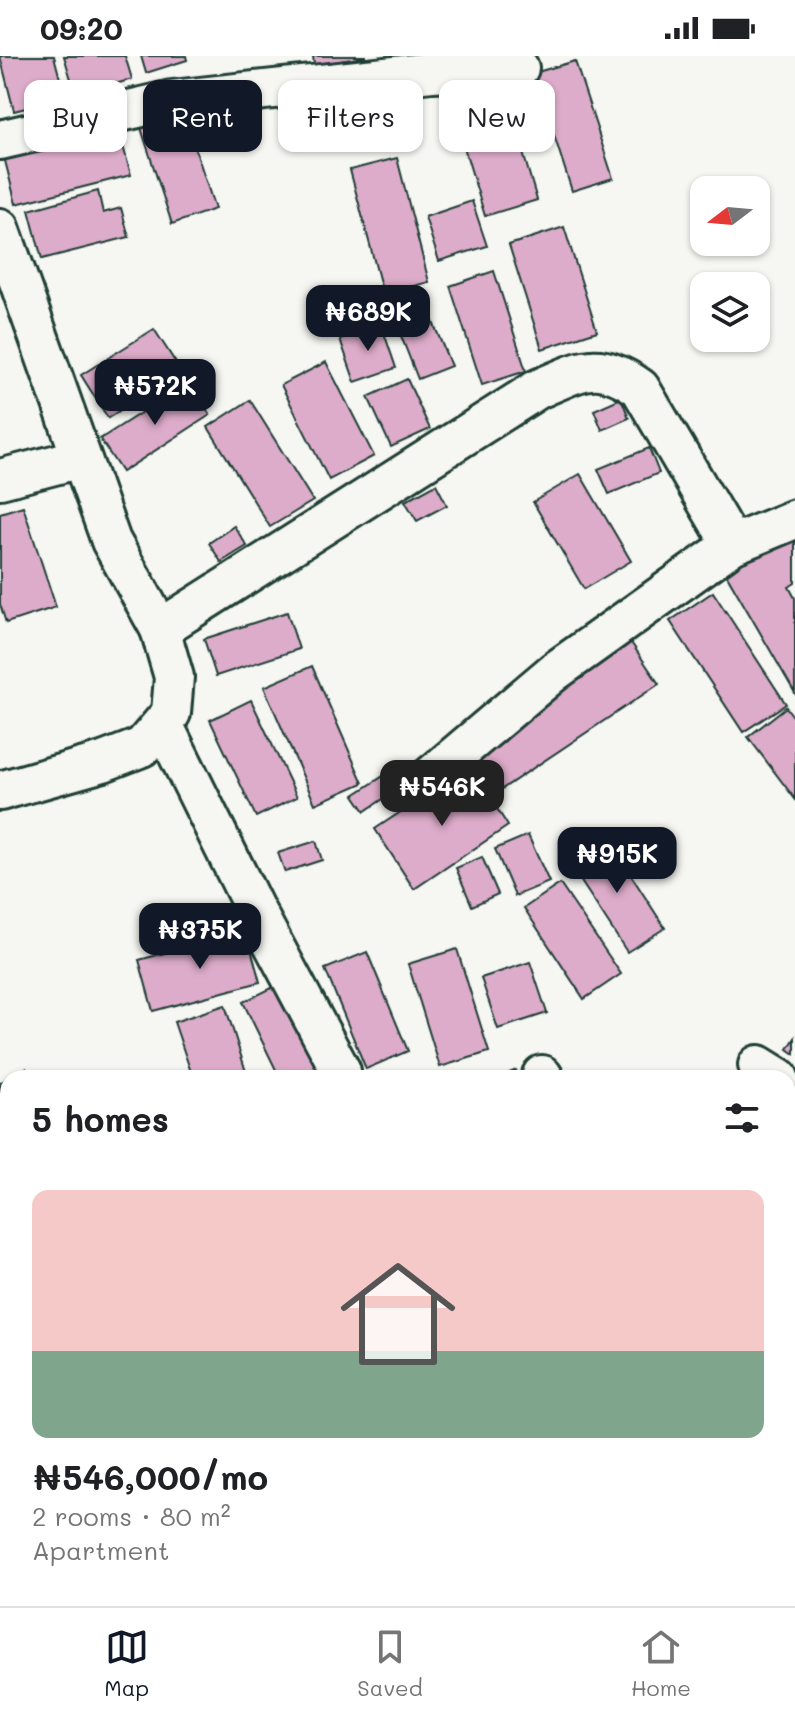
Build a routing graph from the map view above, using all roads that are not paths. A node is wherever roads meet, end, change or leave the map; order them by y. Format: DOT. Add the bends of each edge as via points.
graph roads {
  1 [pos="519,68"];
  2 [pos="300,70"];
  3 [pos="0,140"];
  4 [pos="0,228"];
  5 [pos="81,458"];
  6 [pos="0,479"];
  7 [pos="795,519"];
  8 [pos="732,545"];
  9 [pos="160,629"];
  10 [pos="163,724"];
  11 [pos="425,781"];
  12 [pos="0,791"];
  13 [pos="340,1070"];
  1 -- 2 [label="street"];
  2 -- 3 [label="street"];
  4 -- 5 [label="street"];
  5 -- 6 [label="street"];
  5 -- 9 [label="street" via="111,541"];
  7 -- 8 [label="street"];
  8 -- 9 [label="street" via="640,388 620,374 595,368 538,389"];
  8 -- 11 [label="street" via="554,672"];
  9 -- 10 [label="street" via="174,677 171,713"];
  10 -- 12 [label="street" via="142,747"];
  10 -- 13 [label="street"];
}
